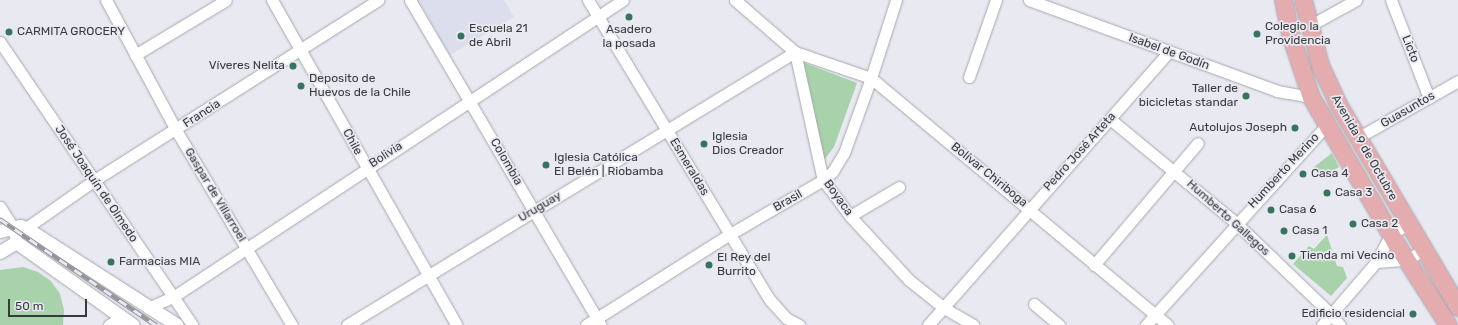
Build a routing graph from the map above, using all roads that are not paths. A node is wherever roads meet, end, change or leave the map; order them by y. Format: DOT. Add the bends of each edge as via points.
graph roads {
  1 [pos="106,0"];
  2 [pos="226,0"];
  3 [pos="272,0"];
  4 [pos="378,0"];
  5 [pos="410,0"];
  6 [pos="588,0"];
  7 [pos="623,0"];
  8 [pos="735,0"];
  9 [pos="896,0"];
  10 [pos="996,0"];
  11 [pos="1029,0"];
  12 [pos="1283,0"];
  13 [pos="1303,0"];
  14 [pos="1356,0"];
  15 [pos="1391,0"];
  16 [pos="598,16"];
  17 [pos="1309,26"];
  18 [pos="0,42"];
  19 [pos="302,49"];
  20 [pos="795,52"];
  21 [pos="1169,52"];
  22 [pos="135,55"];
  23 [pos="969,77"];
  24 [pos="871,78"];
  25 [pos="1458,81"];
  26 [pos="1311,97"];
  27 [pos="1429,98"];
  28 [pos="470,101"];
  29 [pos="1110,119"];
  30 [pos="1327,126"];
  31 [pos="176,130"];
  32 [pos="667,130"];
  33 [pos="1357,138"];
  34 [pos="1198,143"];
  35 [pos="366,168"];
  36 [pos="1175,171"];
  37 [pos="823,180"];
  38 [pos="93,181"];
  39 [pos="899,187"];
  40 [pos="0,208"];
  41 [pos="1030,208"];
  42 [pos="534,211"];
  43 [pos="850,216"];
  44 [pos="1236,223"];
  45 [pos="1408,224"];
  46 [pos="13,228"];
  47 [pos="26,228"];
  48 [pos="0,231"];
  49 [pos="730,234"];
  50 [pos="1391,234"];
  51 [pos="16,242"];
  52 [pos="246,249"];
  53 [pos="1423,250"];
  54 [pos="0,252"];
  55 [pos="1407,260"];
  56 [pos="1376,262"];
  57 [pos="1094,265"];
  58 [pos="429,275"];
  59 [pos="173,297"];
  60 [pos="1034,304"];
  61 [pos="1458,307"];
  62 [pos="148,308"];
  63 [pos="944,308"];
  64 [pos="1331,314"];
  65 [pos="1155,315"];
  66 [pos="122,317"];
  67 [pos="598,322"];
  68 [pos="109,325"];
  69 [pos="133,325"];
  70 [pos="177,325"];
  71 [pos="192,325"];
  72 [pos="292,325"];
  73 [pos="347,325"];
  74 [pos="457,325"];
  75 [pos="586,325"];
  76 [pos="799,325"];
  77 [pos="928,325"];
  78 [pos="973,325"];
  79 [pos="1059,325"];
  80 [pos="1146,325"];
  81 [pos="1167,325"];
  82 [pos="1322,325"];
  83 [pos="1340,325"];
  84 [pos="1448,325"];
  1 -- 22 [label="street, Gaspar de Villarroel"];
  2 -- 22 [label="street"];
  3 -- 19 [label="street, Chile"];
  4 -- 19 [label="street, Francia"];
  5 -- 28 [label="street, Colombia"];
  6 -- 16 [label="street, Esmeraldas"];
  7 -- 16 [label="street, Bolivia"];
  8 -- 20 [label="street"];
  9 -- 24 [label="street, Brasil"];
  10 -- 23 [label="street"];
  11 -- 21 [label="street, Isabel de Godín"];
  12 -- 26 [label="main road, Avenida 9 de Octubre" via="1291,37"];
  13 -- 17 [label="main road, Avenida 9 de Octubre"];
  14 -- 17 [label="street"];
  15 -- 27 [label="street, Licto"];
  16 -- 28 [label="street, Bolivia"];
  16 -- 32 [label="street, Esmeraldas"];
  17 -- 33 [label="main road, Avenida 9 de Octubre" via="1326,80"];
  18 -- 38 [label="street, José Joaquín de Olmedo"];
  19 -- 31 [label="street, Francia"];
  19 -- 35 [label="street, Chile"];
  20 -- 24 [label="street, Bolívar Chiriboga"];
  20 -- 32 [label="street, Uruguay"];
  20 -- 37 [label="street, Boyaca"];
  21 -- 26 [label="street, Isabel de Godín" via="1277,91"];
  21 -- 29 [label="street, Pedro José Arteta"];
  22 -- 31 [label="street, Gaspar de Villarroel"];
  24 -- 37 [label="street, Brasil" via="839,163"];
  24 -- 41 [label="street, Bolívar Chiriboga"];
  25 -- 27 [label="street, Guasuntos"];
  26 -- 30 [label="main road, Avenida 9 de Octubre"];
  27 -- 33 [label="street, Guasuntos"];
  28 -- 35 [label="street, Bolivia"];
  28 -- 42 [label="street, Colombia"];
  29 -- 36 [label="street, Humberto Gallegos"];
  29 -- 41 [label="street, Pedro José Arteta"];
  30 -- 44 [label="street, Humberto Merino"];
  30 -- 50 [label="main road, Avenida 9 de Octubre"];
  31 -- 38 [label="street, Francia"];
  31 -- 52 [label="street, Gaspar de Villarroel"];
  32 -- 42 [label="street, Uruguay"];
  32 -- 49 [label="street, Esmeraldas"];
  33 -- 45 [label="main road, Avenida 9 de Octubre"];
  34 -- 36 [label="street"];
  35 -- 52 [label="street, Bolivia"];
  35 -- 58 [label="street, Chile"];
  36 -- 44 [label="street, Humberto Gallegos"];
  36 -- 57 [label="street"];
  37 -- 43 [label="street, Boyaca"];
  37 -- 49 [label="street, Brasil"];
  38 -- 47 [label="street, Francia"];
  38 -- 59 [label="street, José Joaquín de Olmedo"];
  39 -- 43 [label="street"];
  40 -- 46 [label="street"];
  41 -- 57 [label="street, Bolívar Chiriboga"];
  41 -- 63 [label="street, Pedro José Arteta"];
  42 -- 58 [label="street, Uruguay"];
  42 -- 67 [label="street, Colombia"];
  43 -- 63 [label="street, Boyaca" via="909,280"];
  44 -- 64 [label="street, Humberto Gallegos"];
  44 -- 65 [label="street, Humberto Merino"];
  45 -- 50 [label="street"];
  45 -- 53 [label="main road, Avenida 9 de Octubre"];
  46 -- 47 [label="street"];
  46 -- 48 [label="street"];
  46 -- 51 [label="street"];
  47 -- 62 [label="street"];
  49 -- 67 [label="street, Brasil"];
  49 -- 76 [label="street, Esmeraldas" via="770,300 786,318"];
  50 -- 55 [label="main road, Avenida 9 de Octubre"];
  50 -- 56 [label="street"];
  51 -- 54 [label="street"];
  51 -- 66 [label="street"];
  52 -- 59 [label="street, Bolivia"];
  52 -- 72 [label="street, Gaspar de Villarroel"];
  53 -- 55 [label="street"];
  53 -- 61 [label="main road, Avenida 9 de Octubre"];
  55 -- 56 [label="street" via="1392,263"];
  55 -- 84 [label="main road, Avenida 9 de Octubre"];
  56 -- 64 [label="street"];
  57 -- 65 [label="street, Bolívar Chiriboga"];
  58 -- 73 [label="street, Uruguay"];
  58 -- 74 [label="street, Chile"];
  59 -- 62 [label="street, Bolivia"];
  59 -- 71 [label="street, José Joaquín de Olmedo"];
  60 -- 79 [label="street"];
  62 -- 70 [label="street"];
  63 -- 77 [label="street, Pedro José Arteta"];
  63 -- 78 [label="street, Boyaca"];
  64 -- 82 [label="street"];
  64 -- 83 [label="street, Humberto Gallegos"];
  65 -- 80 [label="street, Humberto Merino"];
  65 -- 81 [label="street, Bolívar Chiriboga"];
  66 -- 68 [label="street"];
  66 -- 69 [label="street"];
  67 -- 75 [label="street, Brasil"];
}
